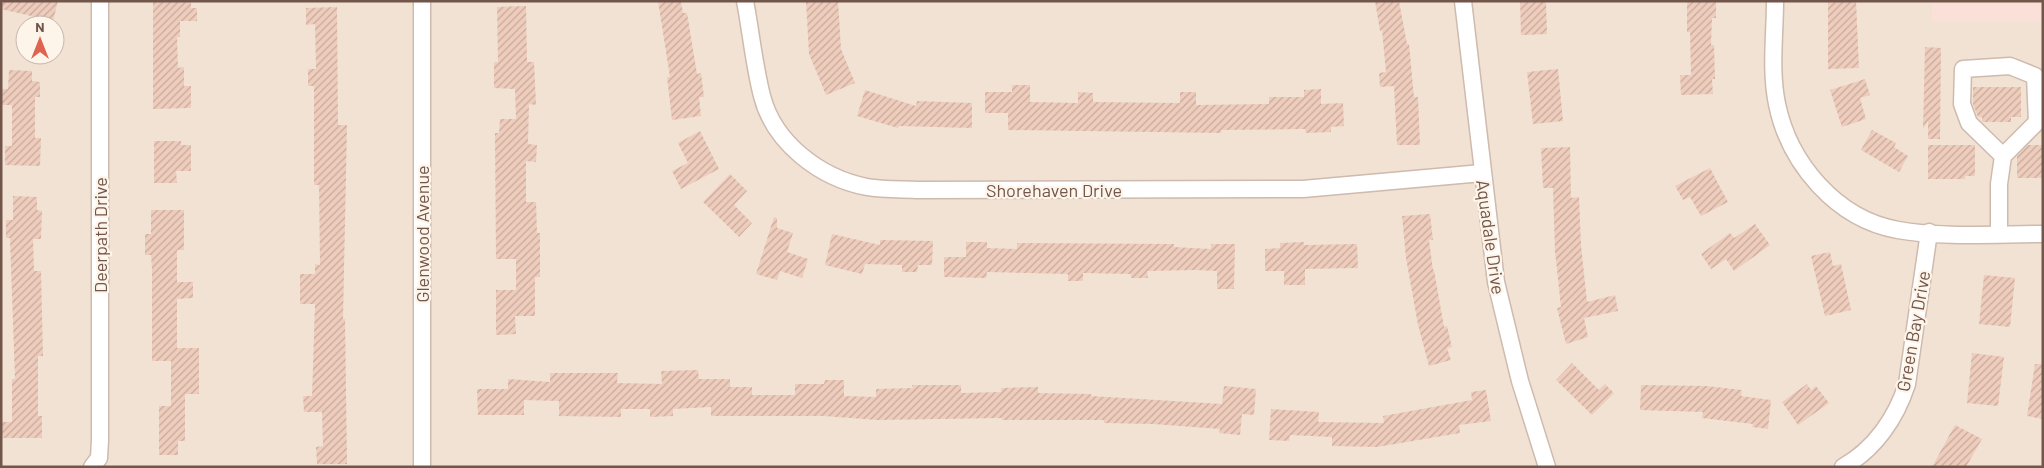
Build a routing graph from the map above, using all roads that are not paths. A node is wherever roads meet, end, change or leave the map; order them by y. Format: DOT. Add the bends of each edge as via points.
graph roads {
  1 [pos="100,1"];
  2 [pos="422,1"];
  3 [pos="745,1"];
  4 [pos="1463,1"];
  5 [pos="1775,1"];
  6 [pos="2003,156"];
  7 [pos="1482,173"];
  8 [pos="1929,232"];
  9 [pos="1999,234"];
  10 [pos="2043,234"];
  11 [pos="92,467"];
  12 [pos="422,467"];
  13 [pos="1547,467"];
  14 [pos="1843,467"];
  1 -- 11 [label="street, Deerpath Drive" via="100,440 98,458"];
  2 -- 12 [label="street, Glenwood Avenue"];
  3 -- 7 [label="street, Shorehaven Drive" via="762,97 774,122 789,143 814,166 850,183 920,190 1304,188"];
  4 -- 7 [label="street, Aquadale Drive"];
  5 -- 8 [label="street" via="1776,102 1788,142 1804,168 1820,188 1854,213 1879,225"];
  6 -- 6 [label="street" via="2037,122 2035,76 2010,66 1963,69 1962,104 1969,123"];
  6 -- 9 [label="street" via="1999,184"];
  7 -- 13 [label="street, Aquadale Drive" via="1506,332"];
  8 -- 9 [label="street"];
  8 -- 14 [label="street, Green Bay Drive" via="1907,384 1902,398 1894,417 1881,434"];
  9 -- 10 [label="street"];
}
